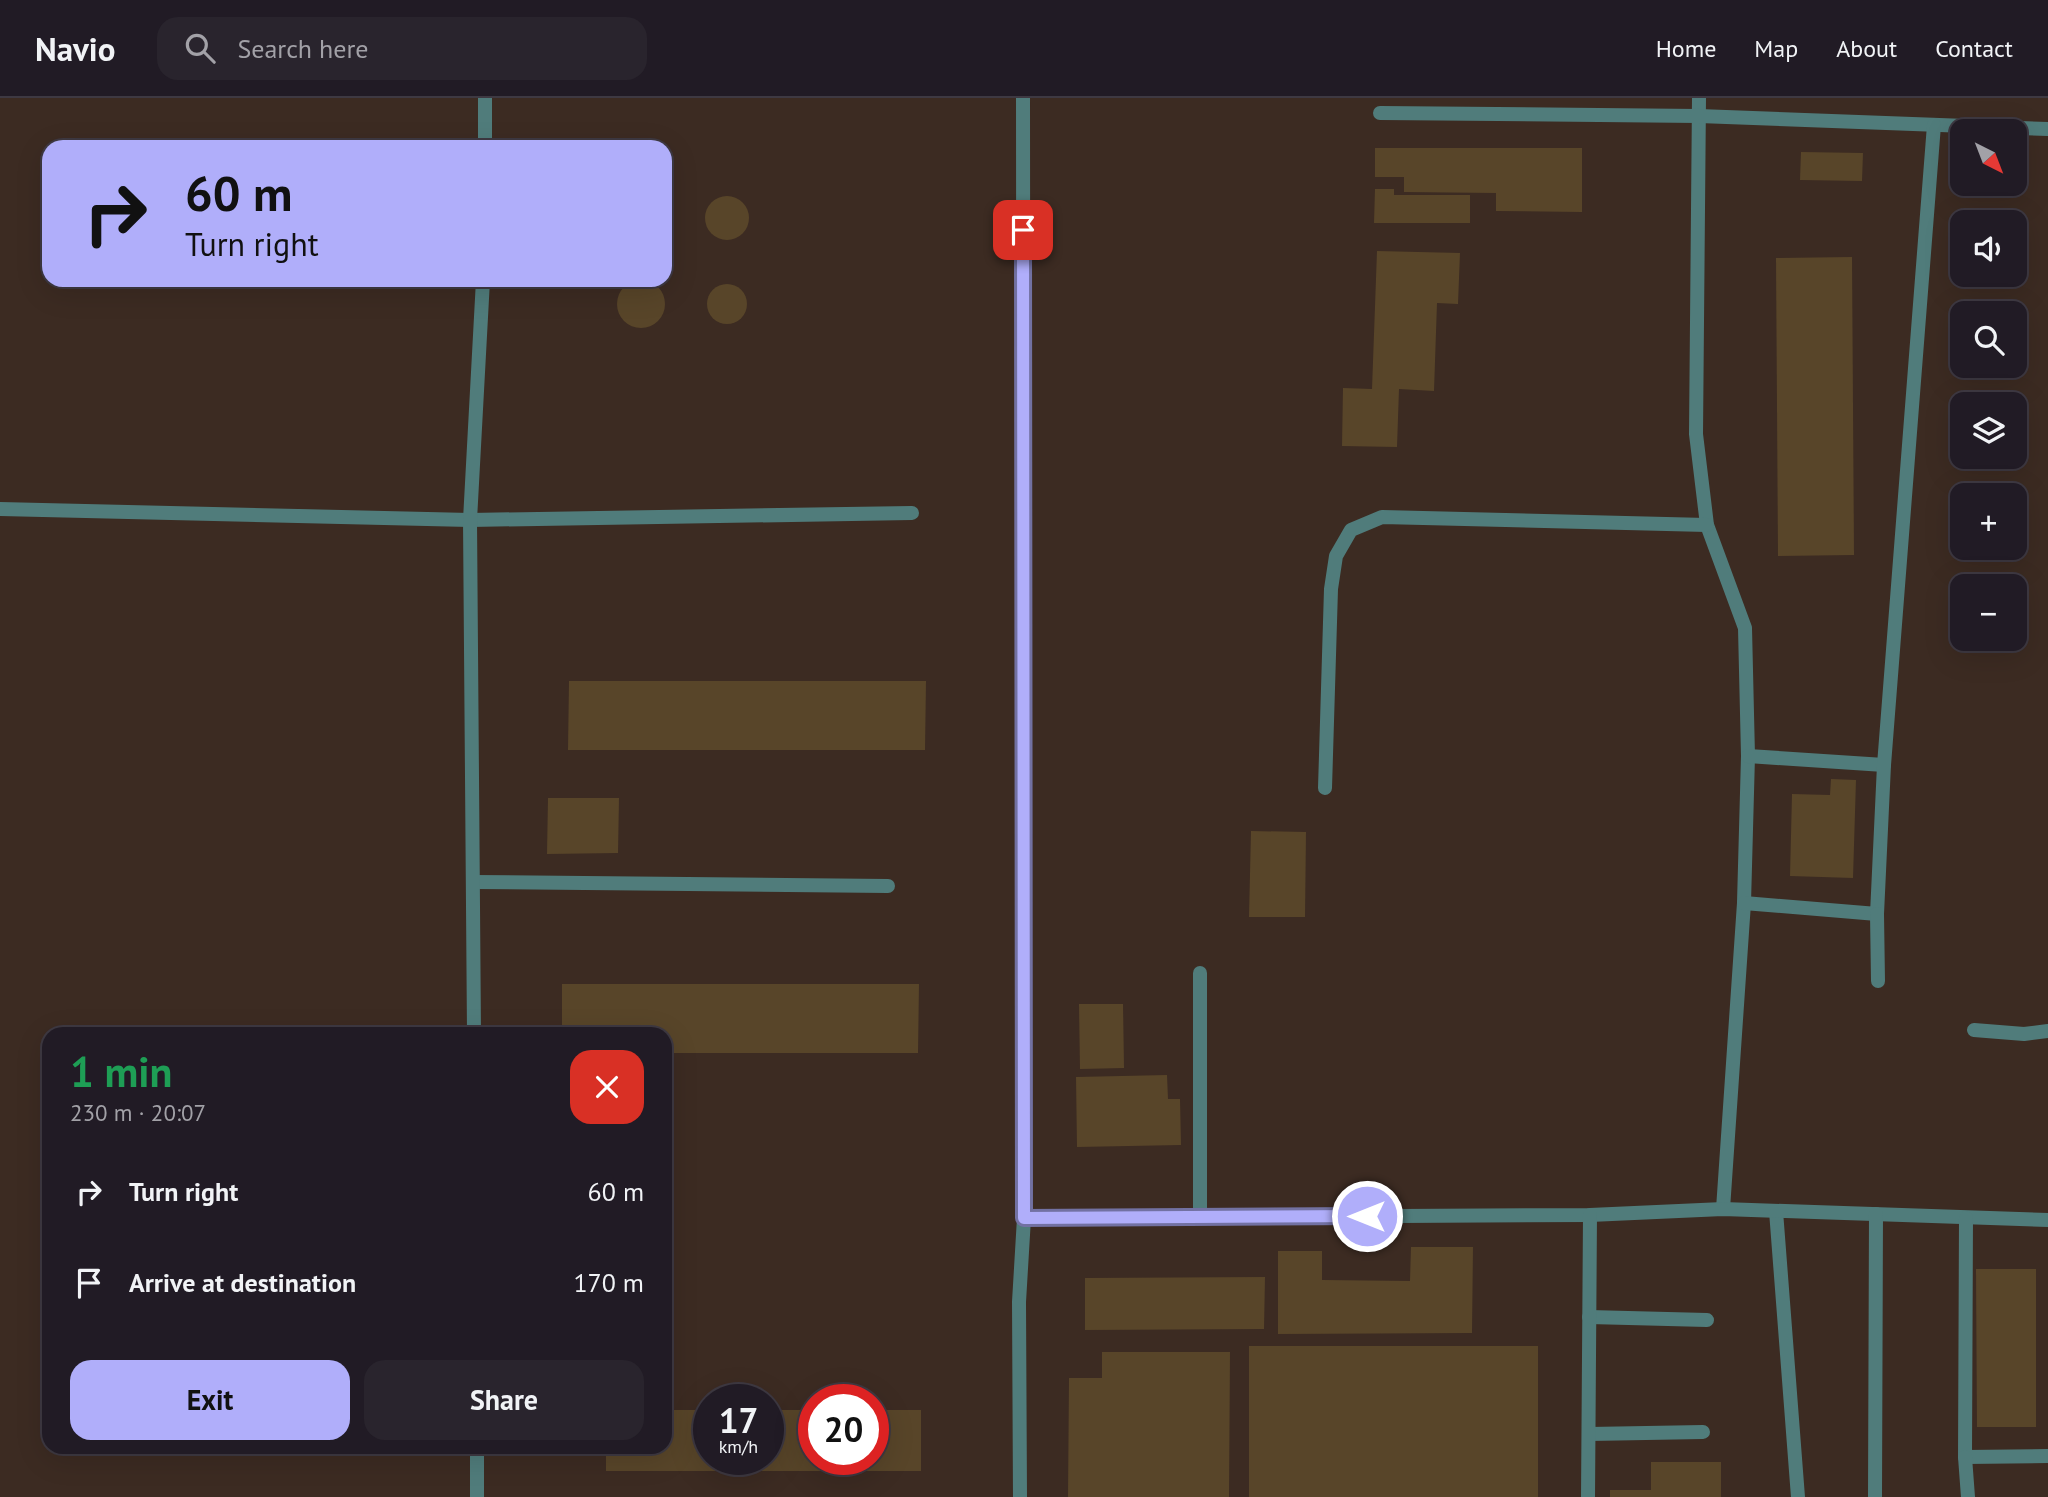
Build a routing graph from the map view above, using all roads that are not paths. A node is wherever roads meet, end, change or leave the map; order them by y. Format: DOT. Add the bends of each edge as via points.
graph roads {
  1 [pos="485,98"];
  2 [pos="1023,98"];
  3 [pos="1699,98"];
  4 [pos="1380,113"];
  5 [pos="1699,116"];
  6 [pos="1934,125"];
  7 [pos="2048,129"];
  8 [pos="485,140"];
  9 [pos="484,287"];
  10 [pos="0,509"];
  11 [pos="912,513"];
  12 [pos="470,520"];
  13 [pos="1707,525"];
  14 [pos="1748,757"];
  15 [pos="1884,765"];
  16 [pos="1325,788"];
  17 [pos="473,882"];
  18 [pos="888,886"];
  19 [pos="1744,903"];
  20 [pos="1877,914"];
  21 [pos="1200,973"];
  22 [pos="1878,981"];
  23 [pos="474,1027"];
  24 [pos="1974,1030"];
  25 [pos="2048,1031"];
  26 [pos="1723,1209"];
  27 [pos="1776,1211"];
  28 [pos="1876,1214"];
  29 [pos="1590,1215"];
  30 [pos="1199,1216"];
  31 [pos="1024,1218"];
  32 [pos="1966,1218"];
  33 [pos="2048,1220"];
  34 [pos="1589,1317"];
  35 [pos="1707,1320"];
  36 [pos="1703,1432"];
  37 [pos="1589,1434"];
  38 [pos="477,1454"];
  39 [pos="2048,1456"];
  40 [pos="1965,1457"];
  41 [pos="477,1497"];
  42 [pos="1020,1497"];
  43 [pos="1588,1497"];
  44 [pos="1798,1497"];
  45 [pos="1875,1497"];
  46 [pos="1968,1497"];
  1 -- 8 [label="lane"];
  2 -- 31 [label="lane"];
  3 -- 5 [label="lane"];
  4 -- 5 [label="lane"];
  5 -- 6 [label="lane"];
  5 -- 13 [label="lane" via="1696,433"];
  6 -- 7 [label="lane"];
  6 -- 15 [label="lane"];
  9 -- 12 [label="lane"];
  10 -- 12 [label="lane"];
  11 -- 12 [label="lane"];
  12 -- 17 [label="lane"];
  13 -- 14 [label="lane" via="1745,628"];
  13 -- 16 [label="lane" via="1382,517 1351,530 1336,556 1331,589"];
  14 -- 15 [label="lane"];
  14 -- 19 [label="lane"];
  15 -- 20 [label="lane"];
  17 -- 18 [label="lane"];
  17 -- 23 [label="lane"];
  19 -- 20 [label="lane"];
  19 -- 26 [label="lane"];
  20 -- 22 [label="lane"];
  21 -- 30 [label="lane"];
  24 -- 25 [label="lane"];
  26 -- 27 [label="lane"];
  26 -- 29 [label="lane"];
  27 -- 28 [label="lane"];
  27 -- 44 [label="lane"];
  28 -- 32 [label="lane"];
  28 -- 45 [label="lane"];
  29 -- 30 [label="lane"];
  29 -- 34 [label="lane"];
  30 -- 31 [label="lane"];
  31 -- 42 [label="lane" via="1019,1302"];
  32 -- 33 [label="lane"];
  32 -- 40 [label="lane"];
  34 -- 35 [label="lane"];
  34 -- 37 [label="lane"];
  36 -- 37 [label="lane"];
  37 -- 43 [label="lane"];
  38 -- 41 [label="lane"];
  39 -- 40 [label="lane"];
  40 -- 46 [label="lane"];
}
